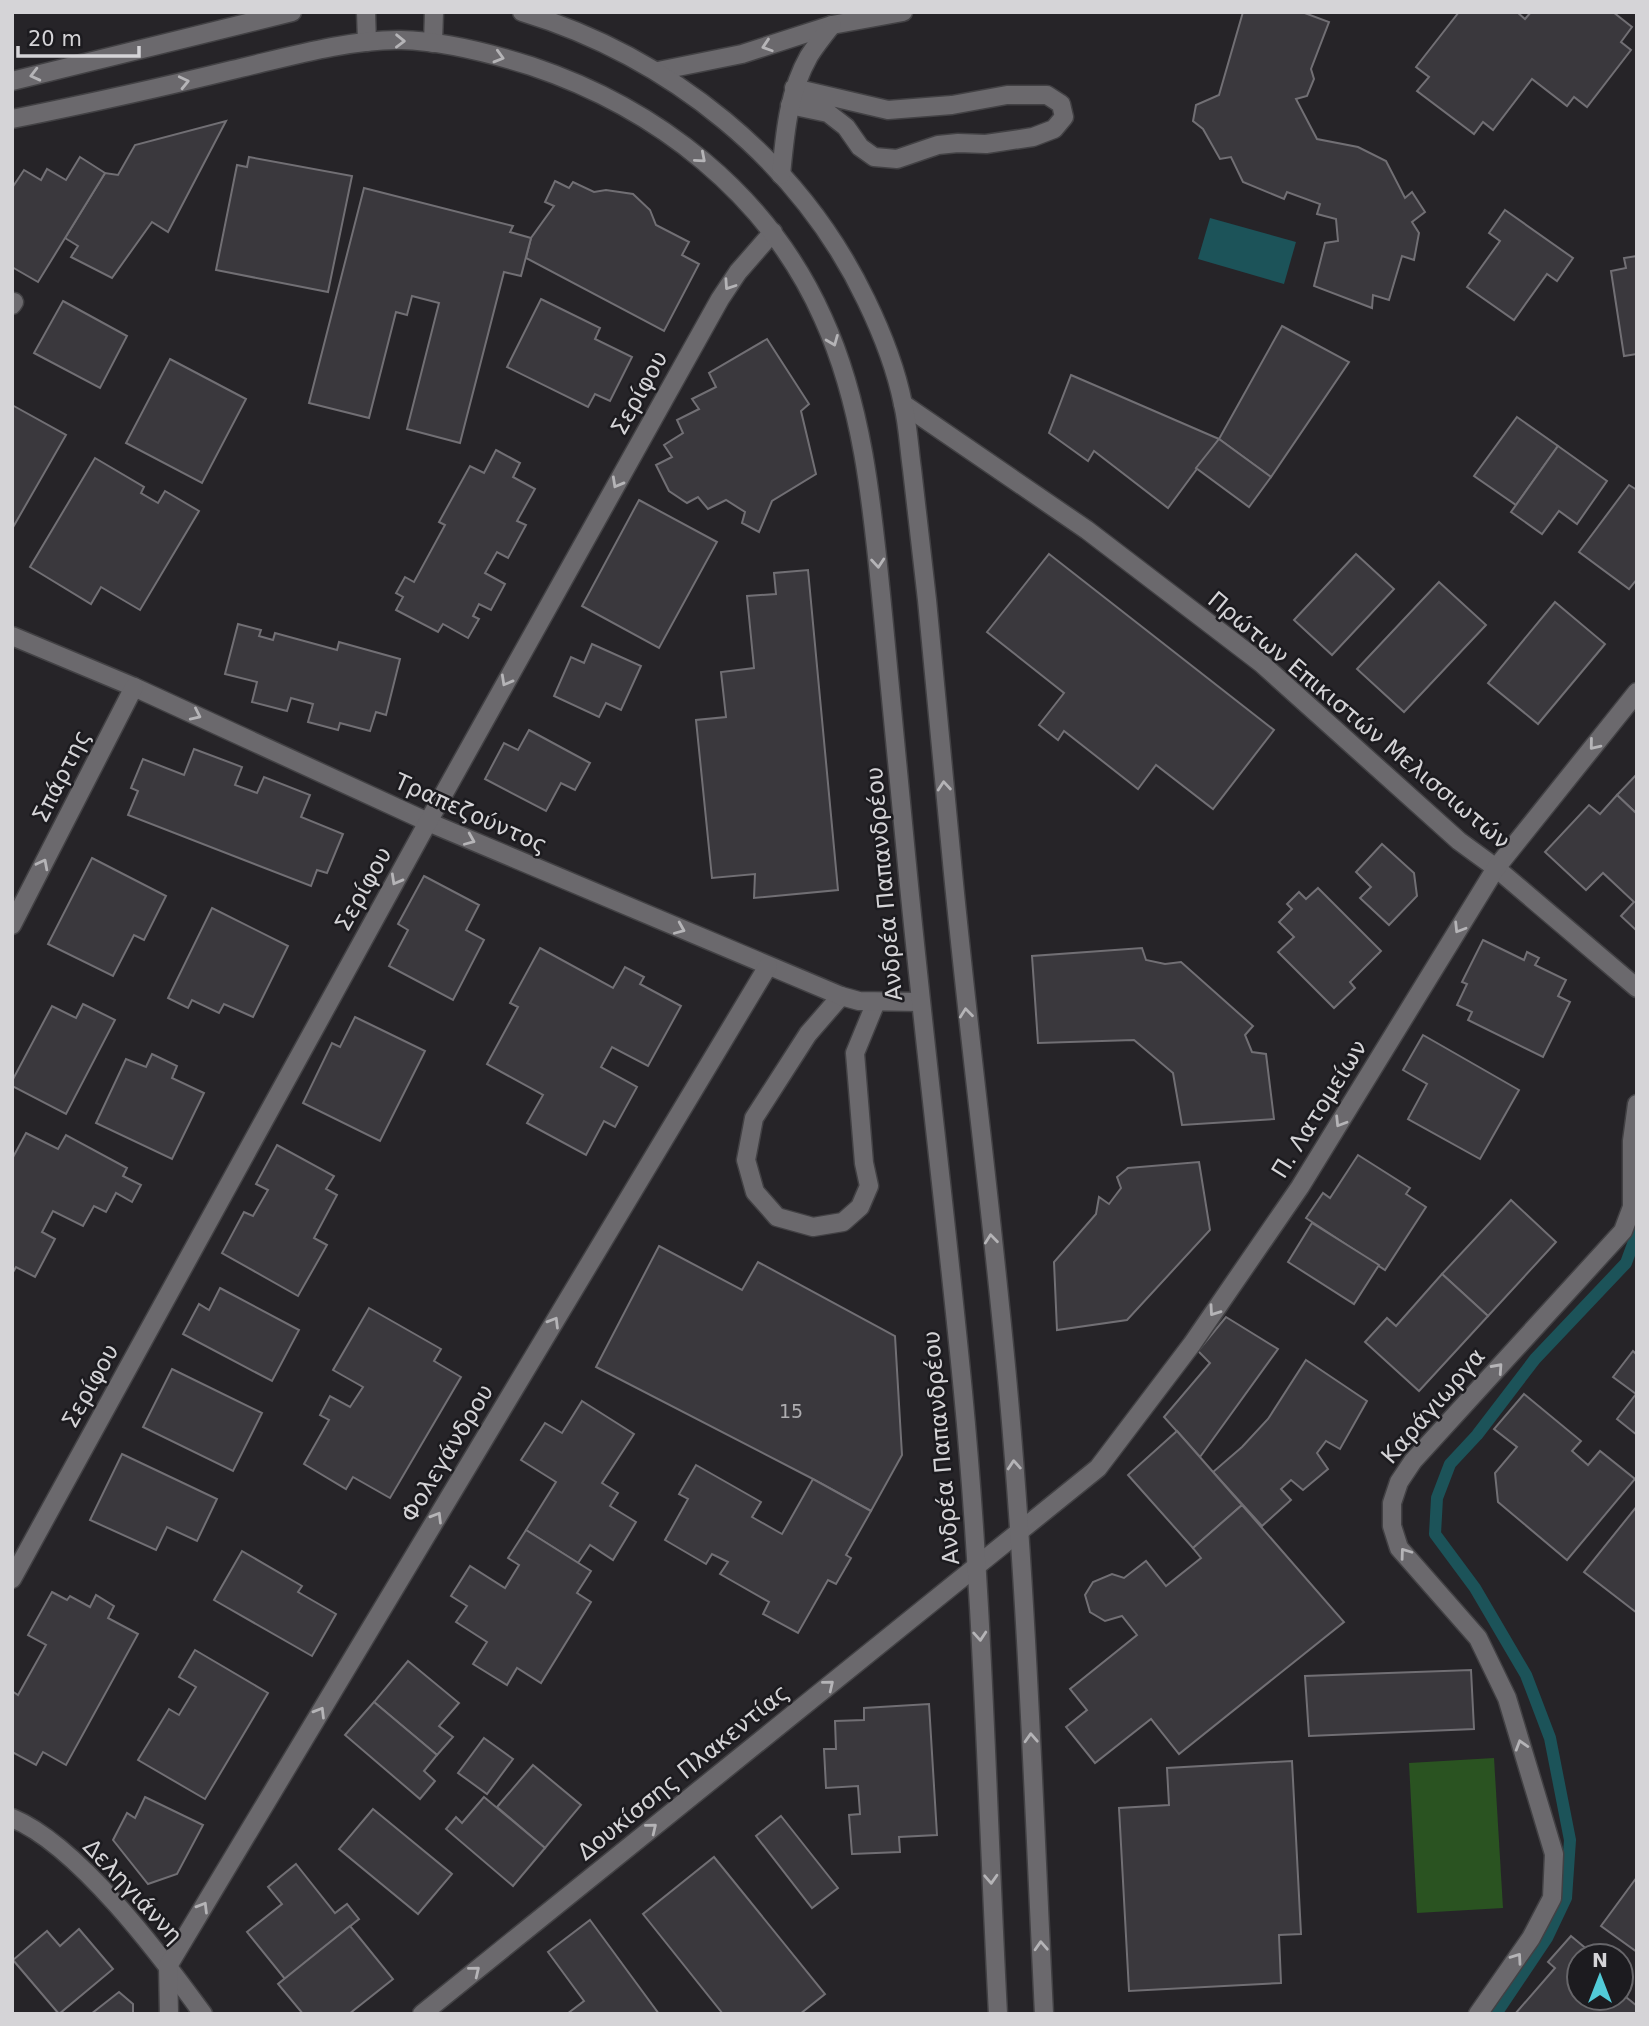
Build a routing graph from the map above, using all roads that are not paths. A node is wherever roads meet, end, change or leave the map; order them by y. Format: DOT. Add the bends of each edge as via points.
graph roads {
  1 [pos="292,12"];
  2 [pos="366,12"];
  3 [pos="434,12"];
  4 [pos="523,12"];
  5 [pos="903,12"];
  6 [pos="832,25"];
  7 [pos="367,42"];
  8 [pos="433,43"];
  9 [pos="658,71"];
  10 [pos="12,81"];
  11 [pos="792,96"];
  12 [pos="12,119"];
  13 [pos="781,174"];
  14 [pos="773,232"];
  15 [pos="903,404"];
  16 [pos="12,636"];
  17 [pos="134,687"];
  18 [pos="1637,692"];
  19 [pos="428,822"];
  20 [pos="1496,868"];
  21 [pos="12,925"];
  22 [pos="768,966"];
  23 [pos="1637,988"];
  24 [pos="841,996"];
  25 [pos="876,1002"];
  26 [pos="920,1002"];
  27 [pos="1637,1104"];
  28 [pos="1019,1533"];
  29 [pos="975,1568"];
  30 [pos="12,1579"];
  31 [pos="12,1818"];
  32 [pos="168,1966"];
  33 [pos="169,2014"];
  34 [pos="204,2014"];
  35 [pos="422,2014"];
  36 [pos="998,2014"];
  37 [pos="1044,2014"];
  38 [pos="1478,2014"];
  1 -- 10 [label="street, one-way"];
  2 -- 7 [label="street"];
  3 -- 8 [label="street"];
  4 -- 9 [label="street" via="615,48"];
  5 -- 6 [label="street"];
  6 -- 9 [label="street, one-way" via="742,54"];
  6 -- 11 [label="street" via="809,56"];
  7 -- 8 [label="street, Ανδρέα Παπανδρέου, one-way"];
  12 -- 7 [label="street, Ανδρέα Παπανδρέου, one-way"];
  8 -- 14 [label="street, Ανδρέα Παπανδρέου, one-way" via="538,69 634,112 719,174"];
  9 -- 13 [label="street" via="719,115"];
  11 -- 11 [label="street" via="888,110 1007,95 1047,95 1061,104 1064,117 1054,129 1033,137 938,145 897,159 874,157 828,113"];
  11 -- 13 [label="street"];
  13 -- 15 [label="street" via="832,241 864,296 882,335"];
  14 -- 19 [label="street, Σερίφου, one-way" via="720,299"];
  14 -- 26 [label="street, Ανδρέα Παπανδρέου, one-way" via="826,324 848,387 862,450 876,545"];
  15 -- 20 [label="street, Πρώτων Επικιστών Μελισσιωτών" via="1087,530 1261,663 1459,841"];
  28 -- 15 [label="street, one-way" via="1009,1395"];
  16 -- 17 [label="street, Τραπεζούντος"];
  17 -- 19 [label="street, Τραπεζούντος, one-way"];
  21 -- 17 [label="street, Σπάρτης, one-way"];
  18 -- 20 [label="street, Π. Λατομείων, one-way"];
  19 -- 22 [label="street, Τραπεζούντος, one-way"];
  19 -- 30 [label="street, Σερίφου, one-way"];
  20 -- 23 [label="street, Πρώτων Επικιστών Μελισσιωτών"];
  20 -- 28 [label="street, Π. Λατομείων, one-way" via="1300,1187 1192,1344 1098,1468"];
  22 -- 24 [label="street, Τραπεζούντος"];
  32 -- 22 [label="street, Φολεγάνδρου, one-way"];
  24 -- 25 [label="street, Τραπεζούντος"];
  24 -- 25 [label="street" via="808,1034 754,1118 746,1160 755,1192 777,1217 813,1227 844,1222 860,1207 869,1186 855,1053"];
  25 -- 26 [label="street, Τραπεζούντος"];
  26 -- 29 [label="street, Ανδρέα Παπανδρέου" via="963,1395"];
  38 -- 27 [label="street, Καράγιωργα, one-way" via="1531,1938 1552,1898 1554,1854 1507,1698 1478,1638 1399,1548 1392,1527 1392,1503 1413,1461 1623,1231 1632,1207"];
  28 -- 29 [label="street, Π. Λατομείων"];
  37 -- 28 [label="street, one-way"];
  35 -- 29 [label="street, Δουκίσσης Πλακεντίας, one-way"];
  29 -- 36 [label="street, Ανδρέα Παπανδρέου, one-way"];
  31 -- 32 [label="street, Δεληγιάννη" via="54,1843 99,1886"];
  32 -- 33 [label="street"];
  32 -- 34 [label="street, Δεληγιάννη"];
}
